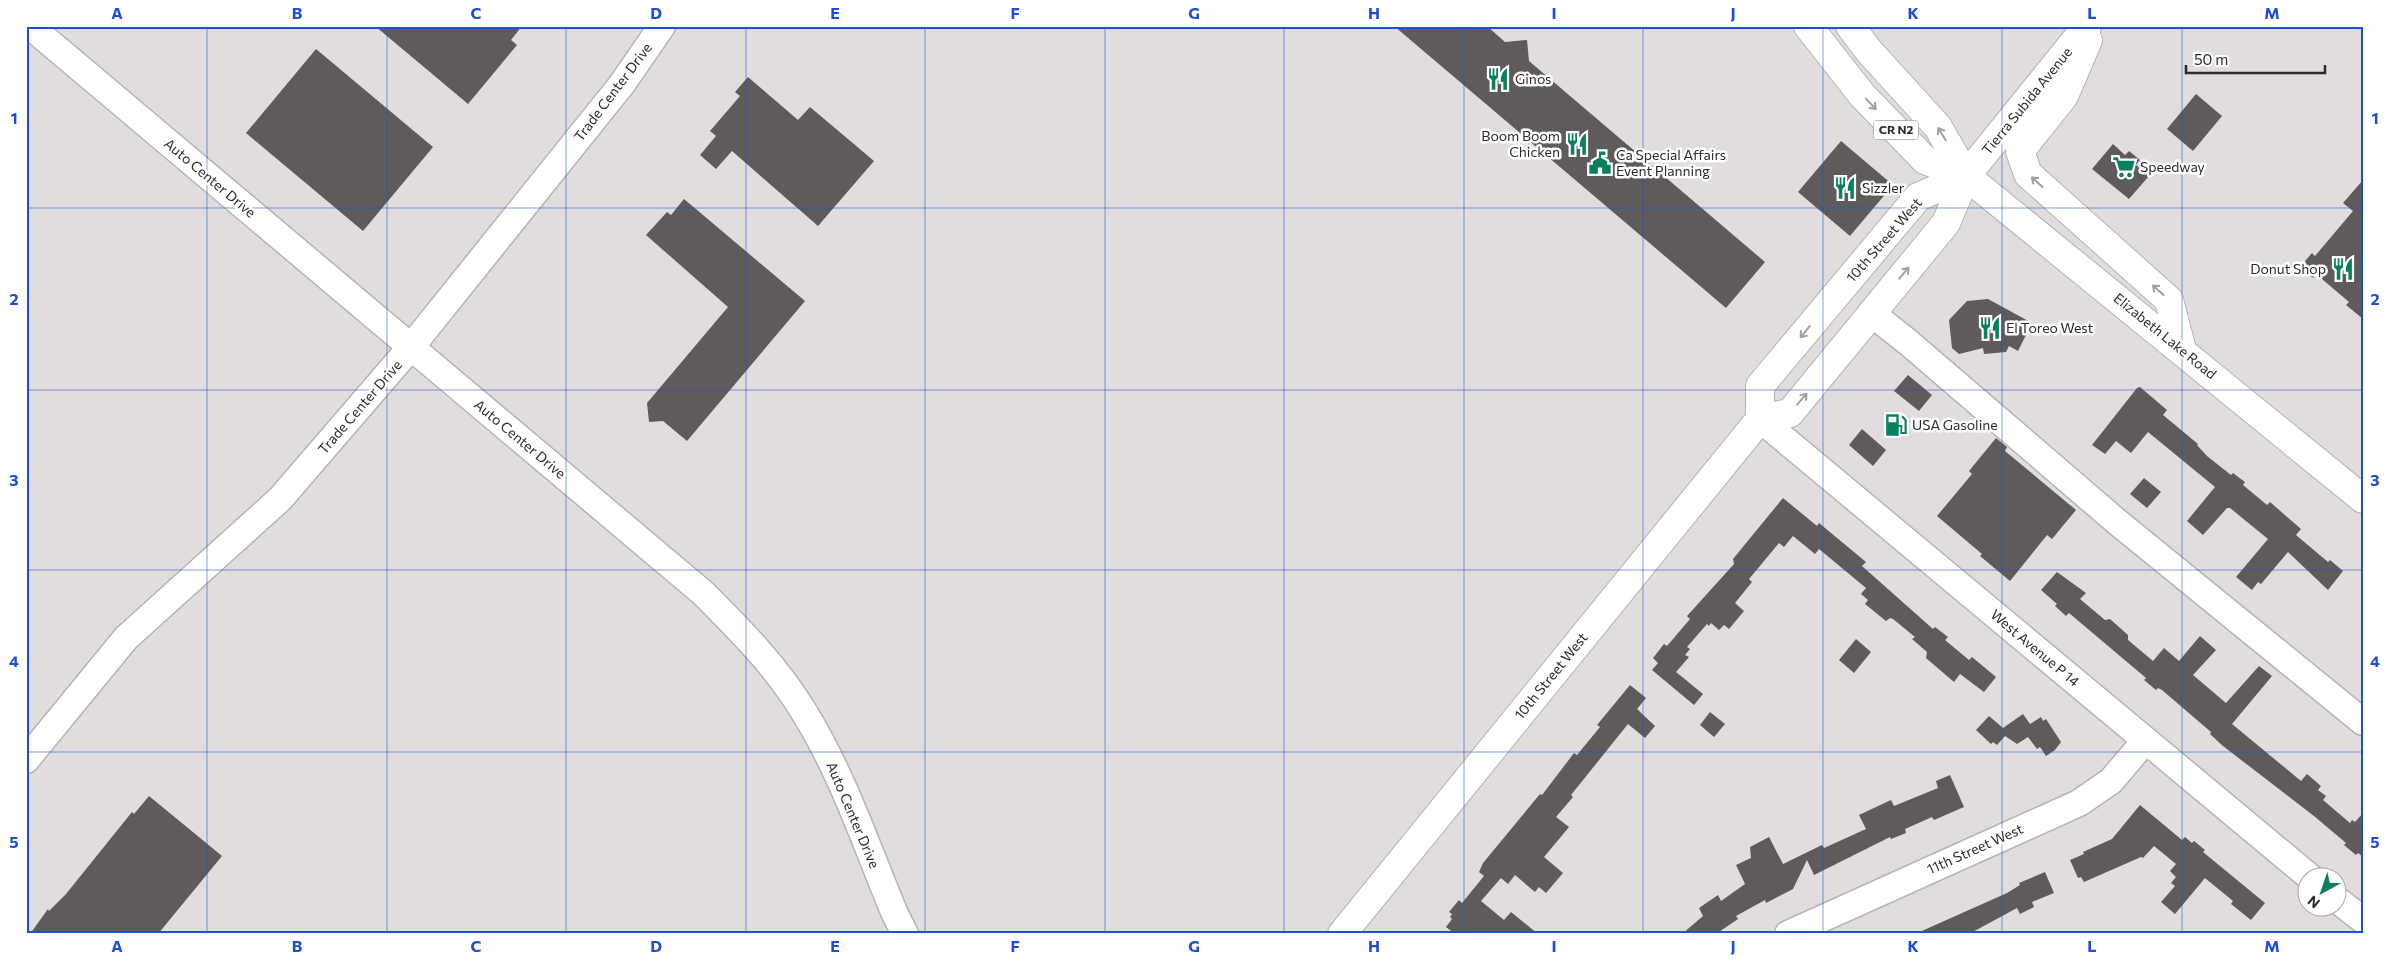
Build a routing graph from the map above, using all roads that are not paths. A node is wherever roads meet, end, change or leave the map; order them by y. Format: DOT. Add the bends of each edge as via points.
graph roads {
  1 [pos="30,26"];
  2 [pos="1808,26"];
  3 [pos="1850,26"];
  4 [pos="2087,26"];
  5 [pos="2093,26"];
  6 [pos="660,27"];
  7 [pos="1966,176"];
  8 [pos="1871,313"];
  9 [pos="411,347"];
  10 [pos="2182,350"];
  11 [pos="1760,418"];
  12 [pos="2363,499"];
  13 [pos="2363,722"];
  14 [pos="2145,740"];
  15 [pos="26,760"];
  16 [pos="2299,868"];
  17 [pos="2346,907"];
  18 [pos="2363,920"];
  19 [pos="905,934"];
  20 [pos="1342,934"];
  21 [pos="1788,934"];
  1 -- 9 [label="street, Auto Center Drive"];
  2 -- 7 [label="main road, CR N2, one-way" via="1862,95 1925,160"];
  7 -- 3 [label="main road, CR N2, one-way" via="1938,127"];
  4 -- 7 [label="main road, Tierra Subida Avenue"];
  10 -- 5 [label="main road, one-way" via="2169,300 2028,174 2020,151 2064,96"];
  6 -- 9 [label="street, Trade Center Drive" via="622,84"];
  8 -- 7 [label="main road, one-way" via="1946,223"];
  7 -- 10 [label="main road, Elizabeth Lake Road / CR N2"];
  7 -- 11 [label="main road, 10th Street West, one-way" via="1918,197 1760,386"];
  11 -- 8 [label="main road, one-way" via="1790,413"];
  8 -- 13 [label="street" via="2116,521"];
  9 -- 15 [label="street, Trade Center Drive" via="280,499 126,638"];
  9 -- 19 [label="street, Auto Center Drive" via="703,593 757,647 804,711 841,780"];
  10 -- 12 [label="main road, Elizabeth Lake Road / CR N2"];
  11 -- 14 [label="street, West Avenue P 14"];
  11 -- 20 [label="main road, 10th Street West"];
  14 -- 16 [label="street, West Avenue P 14"];
  14 -- 21 [label="street, 11th Street West" via="2112,781 2079,803"];
  17 -- 18 [label="street"];
}
